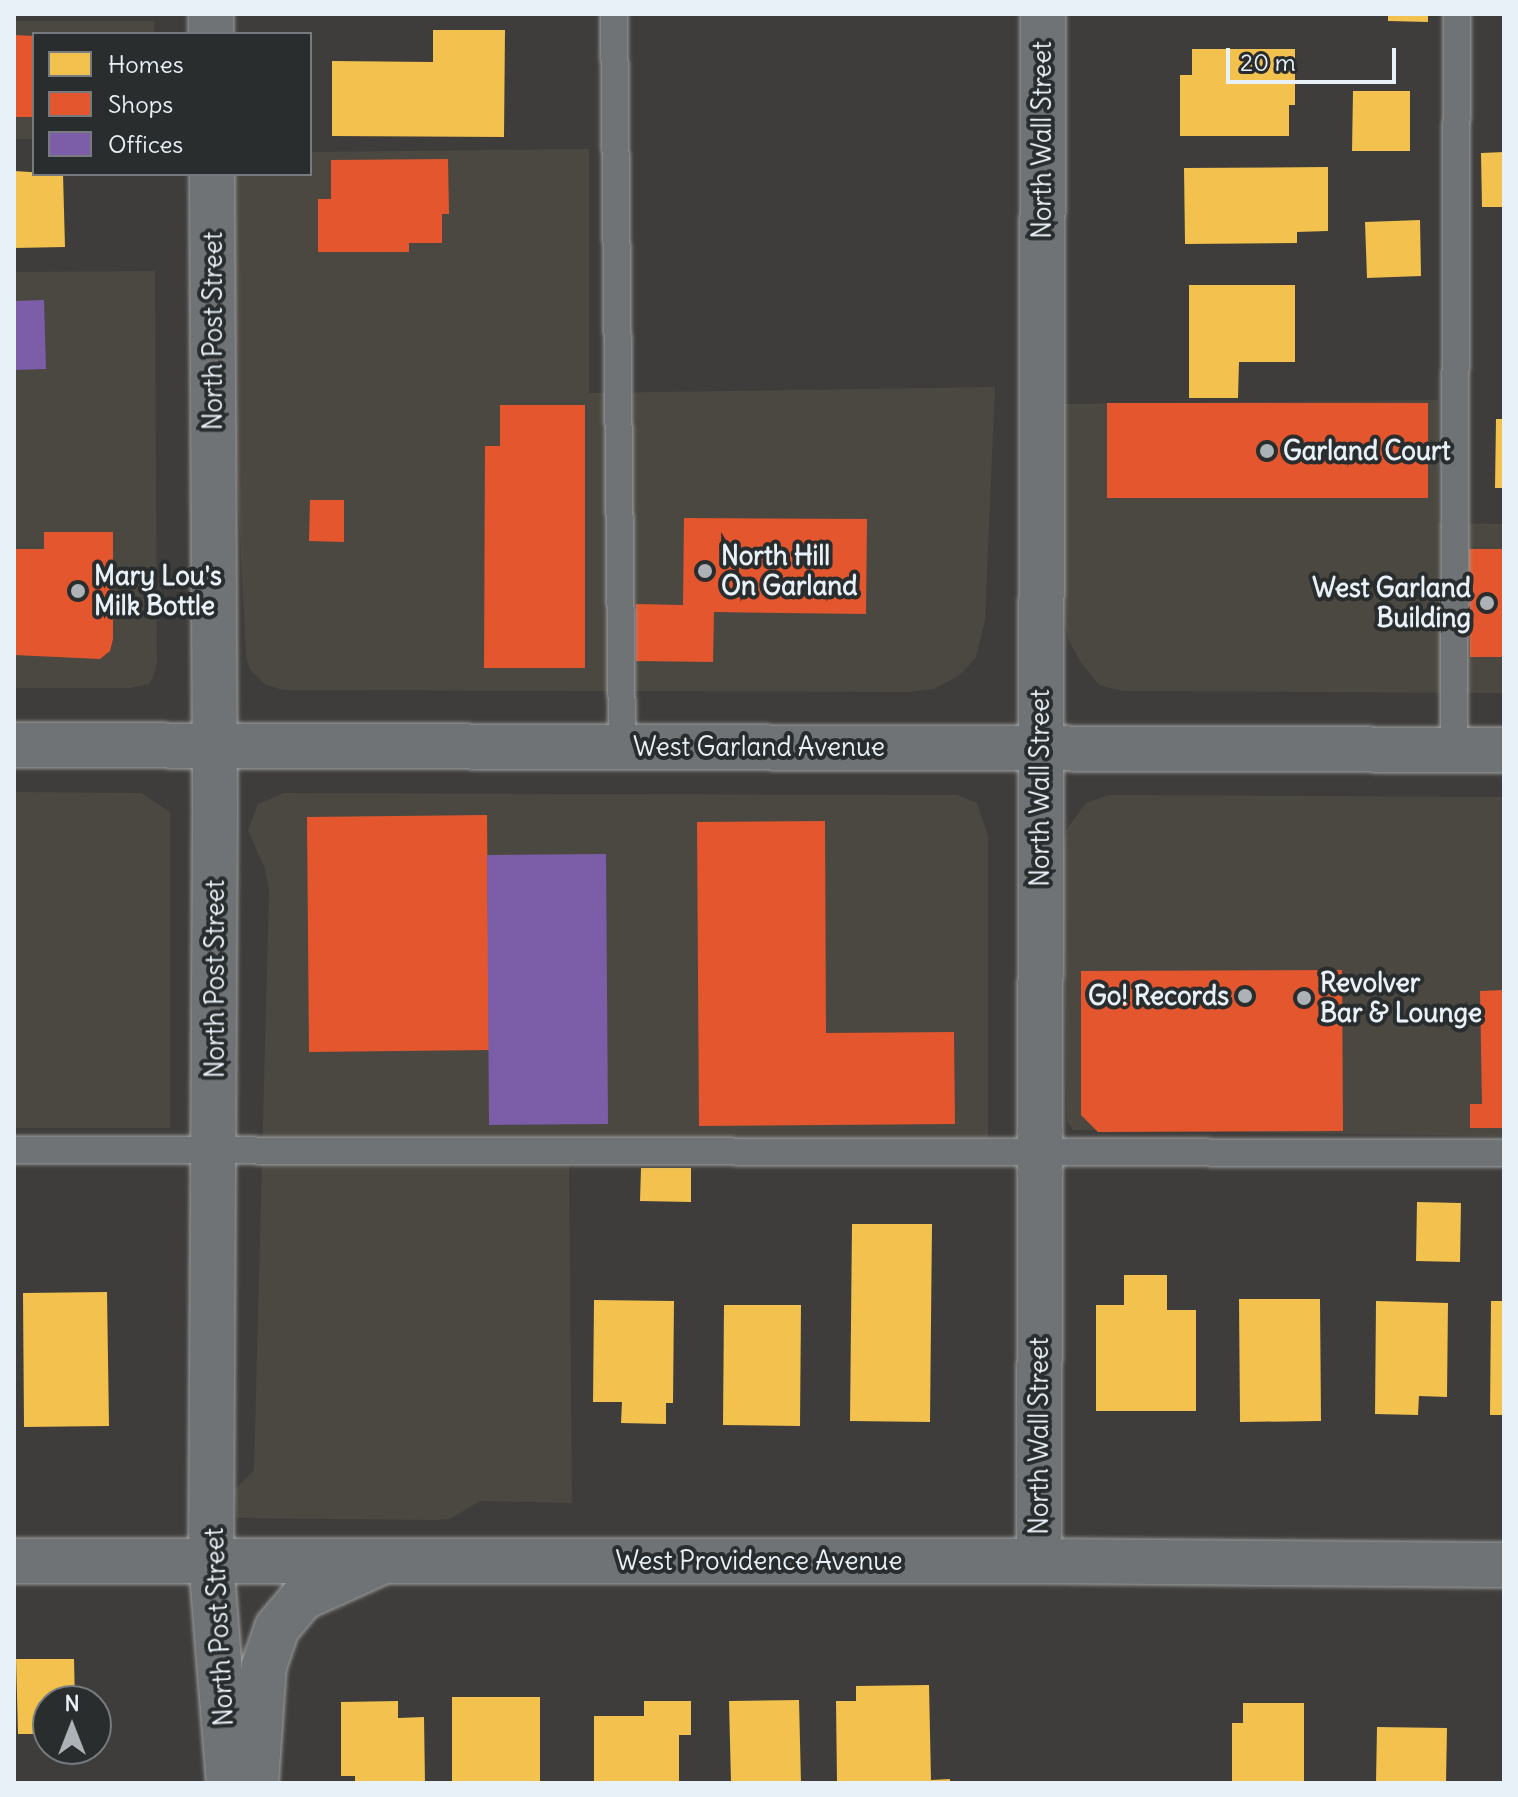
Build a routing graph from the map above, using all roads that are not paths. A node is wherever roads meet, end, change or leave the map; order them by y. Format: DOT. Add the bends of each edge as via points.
graph roads {
  1 [pos="614,14"];
  2 [pos="1043,14"];
  3 [pos="1457,14"];
  4 [pos="212,176"];
  5 [pos="14,745"];
  6 [pos="215,746"];
  7 [pos="622,747"];
  8 [pos="1039,749"];
  9 [pos="1454,750"];
  10 [pos="1504,750"];
  11 [pos="14,1150"];
  12 [pos="215,1150"];
  13 [pos="1039,1150"];
  14 [pos="1504,1153"];
  15 [pos="14,1561"];
  16 [pos="211,1561"];
  17 [pos="384,1561"];
  18 [pos="1039,1561"];
  19 [pos="1504,1565"];
  20 [pos="229,1783"];
  21 [pos="256,1783"];
  1 -- 7 [label="lane"];
  2 -- 8 [label="street, North Wall Street"];
  3 -- 9 [label="lane"];
  4 -- 6 [label="street, North Post Street"];
  5 -- 6 [label="street, West Garland Avenue"];
  6 -- 7 [label="street, West Garland Avenue"];
  6 -- 12 [label="street, North Post Street"];
  7 -- 8 [label="street, West Garland Avenue"];
  8 -- 9 [label="street, West Garland Avenue"];
  8 -- 13 [label="street, North Wall Street"];
  9 -- 10 [label="street, West Garland Avenue"];
  11 -- 12 [label="lane"];
  12 -- 13 [label="lane"];
  12 -- 16 [label="street, North Post Street"];
  13 -- 14 [label="lane"];
  13 -- 18 [label="street, North Wall Street"];
  15 -- 16 [label="street, West Providence Avenue"];
  16 -- 17 [label="street, West Providence Avenue"];
  16 -- 20 [label="street, North Post Street"];
  17 -- 18 [label="street, West Providence Avenue"];
  17 -- 21 [label="street, North Post Street" via="302,1598 277,1628 264,1666"];
  18 -- 19 [label="street, West Providence Avenue"];
}
